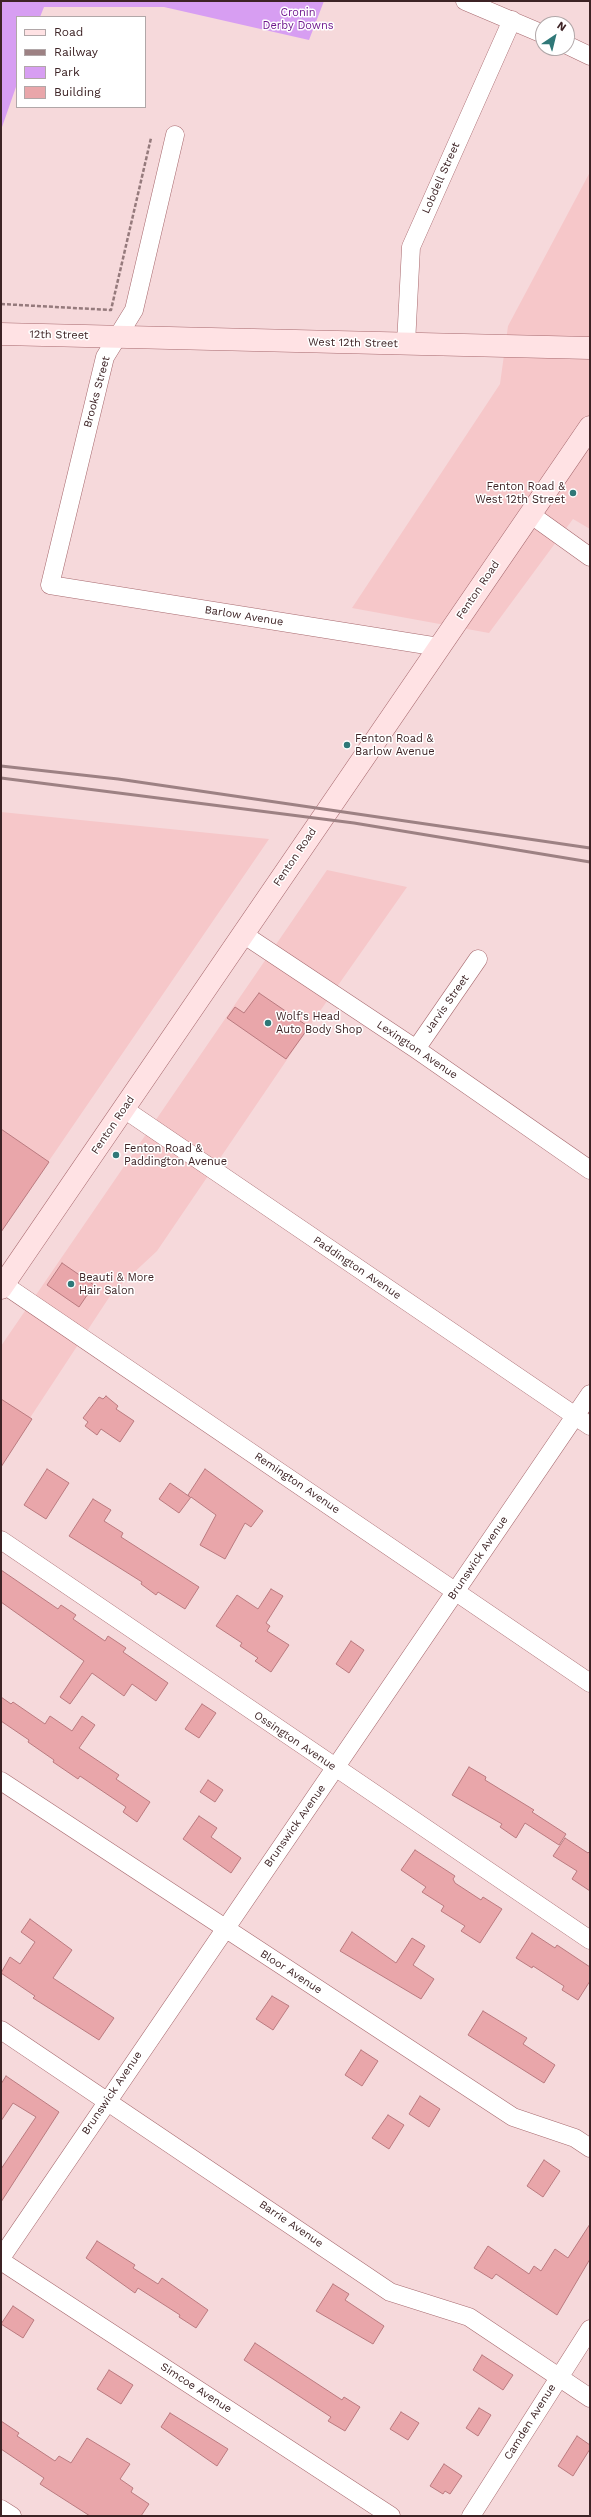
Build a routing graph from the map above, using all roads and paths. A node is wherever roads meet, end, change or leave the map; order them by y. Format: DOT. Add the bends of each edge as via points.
graph roads {
  1 [pos="465,1"];
  2 [pos="512,20"];
  3 [pos="535,30"];
  4 [pos="575,49"];
  5 [pos="590,56"];
  6 [pos="175,135"];
  7 [pos="151,138"];
  8 [pos="1,304"];
  9 [pos="1,334"];
  10 [pos="117,337"];
  11 [pos="406,344"];
  12 [pos="590,348"];
  13 [pos="590,427"];
  14 [pos="530,514"];
  15 [pos="590,556"];
  16 [pos="50,585"];
  17 [pos="439,647"];
  18 [pos="243,934"];
  19 [pos="478,959"];
  20 [pos="416,1048"];
  21 [pos="124,1109"];
  22 [pos="590,1170"];
  23 [pos="2,1286"];
  24 [pos="590,1394"];
  25 [pos="575,1416"];
  26 [pos="590,1426"];
  27 [pos="1,1540"];
  28 [pos="456,1591"];
  29 [pos="590,1683"];
  30 [pos="335,1768"];
  31 [pos="1,1781"];
  32 [pos="224,1928"];
  33 [pos="590,1940"];
  34 [pos="1,2030"];
  35 [pos="107,2100"];
  36 [pos="590,2148"];
  37 [pos="1,2260"];
  38 [pos="590,2329"];
  39 [pos="559,2378"];
  40 [pos="590,2398"];
  41 [pos="1,2509"];
  42 [pos="12,2516"];
  43 [pos="391,2516"];
  44 [pos="471,2516"];
  1 -- 2 [label="street"];
  2 -- 3 [label="street"];
  2 -- 11 [label="street, Lobdell Street" via="411,247"];
  4 -- 5 [label="street"];
  6 -- 10 [label="street, Brooks Street" via="134,310"];
  7 -- 8 [label="path" via="111,310"];
  9 -- 10 [label="street, 12th Street"];
  10 -- 11 [label="street, West 12th Street"];
  10 -- 16 [label="street, Brooks Street" via="105,357"];
  11 -- 12 [label="street, West 12th Street"];
  13 -- 14 [label="street, Fenton Road"];
  14 -- 15 [label="street"];
  14 -- 17 [label="street, Fenton Road"];
  16 -- 17 [label="street, Barlow Avenue"];
  17 -- 18 [label="street, Fenton Road"];
  18 -- 20 [label="street, Lexington Avenue"];
  18 -- 21 [label="street, Fenton Road"];
  19 -- 20 [label="street, Jarvis Street"];
  20 -- 22 [label="street, Lexington Avenue"];
  21 -- 23 [label="street, Fenton Road"];
  21 -- 25 [label="street, Paddington Avenue"];
  23 -- 28 [label="street, Remington Avenue"];
  24 -- 25 [label="street, Brunswick Avenue"];
  25 -- 26 [label="street, Paddington Avenue"];
  25 -- 28 [label="street, Brunswick Avenue"];
  27 -- 30 [label="street, Ossington Avenue"];
  28 -- 29 [label="street, Remington Avenue"];
  28 -- 30 [label="street, Brunswick Avenue"];
  30 -- 32 [label="street, Brunswick Avenue"];
  30 -- 33 [label="street, Ossington Avenue"];
  31 -- 32 [label="street, Bloor Avenue"];
  32 -- 35 [label="street, Brunswick Avenue"];
  32 -- 36 [label="street, Bloor Avenue" via="513,2117 574,2138"];
  34 -- 35 [label="street, Barrie Avenue"];
  35 -- 37 [label="street, Brunswick Avenue"];
  35 -- 39 [label="street, Barrie Avenue" via="390,2292 469,2317"];
  37 -- 43 [label="street, Simcoe Avenue"];
  38 -- 39 [label="street, Camden Avenue"];
  39 -- 40 [label="street, Barrie Avenue"];
  39 -- 44 [label="street, Camden Avenue"];
  41 -- 42 [label="street"];
}
